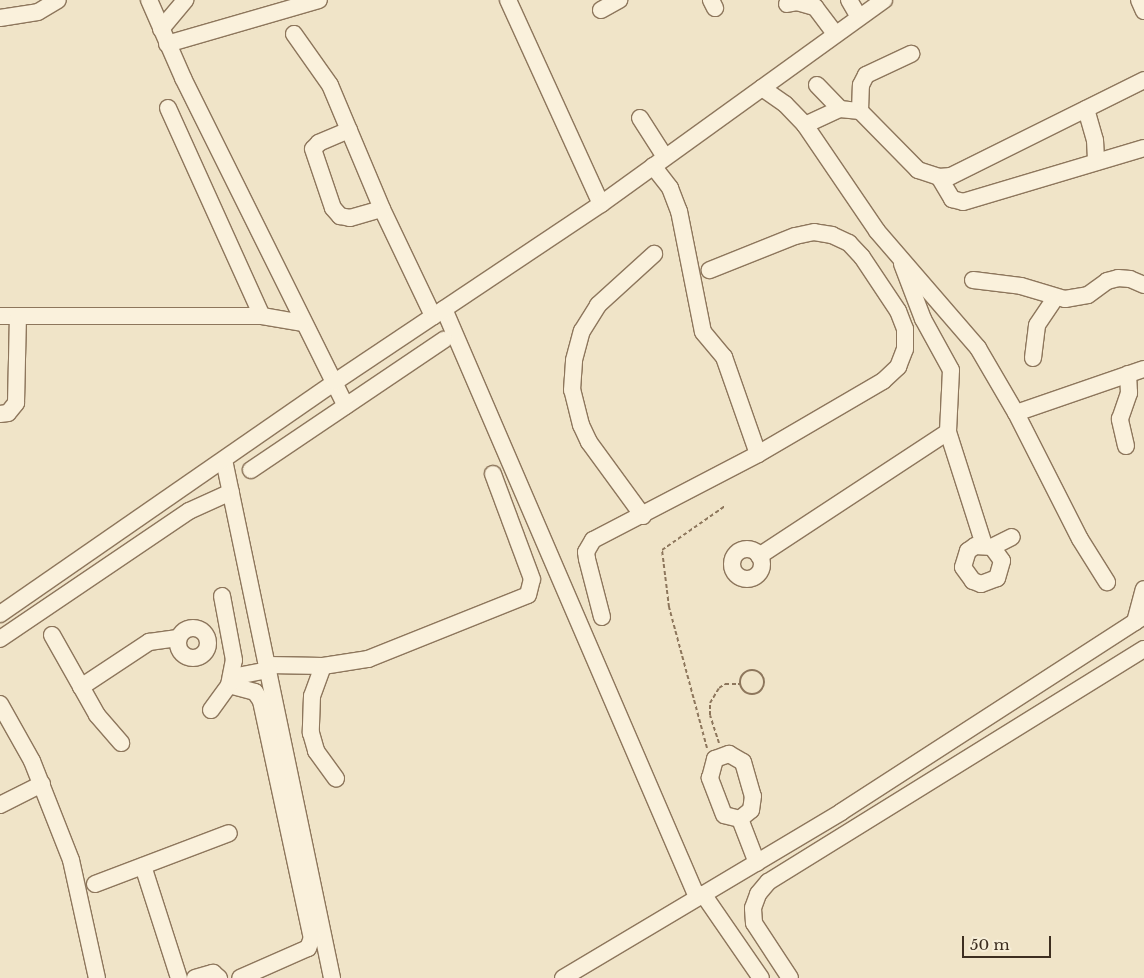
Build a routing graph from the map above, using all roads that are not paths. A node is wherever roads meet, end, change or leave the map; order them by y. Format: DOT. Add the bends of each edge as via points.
graph roads {
  1 [pos="58,0"];
  2 [pos="148,0"];
  3 [pos="185,0"];
  4 [pos="319,0"];
  5 [pos="508,0"];
  6 [pos="619,0"];
  7 [pos="849,0"];
  8 [pos="883,0"];
  9 [pos="1139,0"];
  10 [pos="787,4"];
  11 [pos="601,10"];
  12 [pos="1144,11"];
  13 [pos="859,17"];
  14 [pos="0,18"];
  15 [pos="294,34"];
  16 [pos="835,34"];
  17 [pos="164,36"];
  18 [pos="911,54"];
  19 [pos="1144,80"];
  20 [pos="818,85"];
  21 [pos="762,88"];
  22 [pos="168,108"];
  23 [pos="840,109"];
  24 [pos="1086,109"];
  25 [pos="860,111"];
  26 [pos="640,118"];
  27 [pos="805,125"];
  28 [pos="349,130"];
  29 [pos="1144,148"];
  30 [pos="659,161"];
  31 [pos="1096,162"];
  32 [pos="939,177"];
  33 [pos="601,204"];
  34 [pos="382,209"];
  35 [pos="654,254"];
  36 [pos="900,257"];
  37 [pos="710,270"];
  38 [pos="973,280"];
  39 [pos="1144,285"];
  40 [pos="1055,298"];
  41 [pos="438,313"];
  42 [pos="950,315"];
  43 [pos="0,316"];
  44 [pos="262,316"];
  45 [pos="18,318"];
  46 [pos="303,323"];
  47 [pos="927,328"];
  48 [pos="444,340"];
  49 [pos="1033,358"];
  50 [pos="1144,369"];
  51 [pos="1128,374"];
  52 [pos="335,382"];
  53 [pos="346,406"];
  54 [pos="1016,413"];
  55 [pos="0,414"];
  56 [pos="948,432"];
  57 [pos="1126,446"];
  58 [pos="758,454"];
  59 [pos="224,460"];
  60 [pos="251,470"];
  61 [pos="493,474"];
  62 [pos="231,492"];
  63 [pos="643,516"];
  64 [pos="1012,537"];
  65 [pos="759,556"];
  66 [pos="1106,582"];
  67 [pos="1144,588"];
  68 [pos="222,596"];
  69 [pos="0,614"];
  70 [pos="602,618"];
  71 [pos="1136,621"];
  72 [pos="230,633"];
  73 [pos="52,635"];
  74 [pos="207,637"];
  75 [pos="178,638"];
  76 [pos="0,639"];
  77 [pos="1144,650"];
  78 [pos="323,666"];
  79 [pos="268,668"];
  80 [pos="231,681"];
  81 [pos="81,687"];
  82 [pos="0,704"];
  83 [pos="211,710"];
  84 [pos="121,744"];
  85 [pos="336,779"];
  86 [pos="42,784"];
  87 [pos="0,805"];
  88 [pos="740,819"];
  89 [pos="230,833"];
  90 [pos="803,835"];
  91 [pos="814,852"];
  92 [pos="756,863"];
  93 [pos="143,866"];
  94 [pos="95,884"];
  95 [pos="700,896"];
  96 [pos="97,978"];
  97 [pos="179,978"];
  98 [pos="195,978"];
  99 [pos="219,978"];
  100 [pos="240,978"];
  101 [pos="332,978"];
  102 [pos="563,978"];
  103 [pos="761,978"];
  104 [pos="790,978"];
  1 -- 14 [label="street" via="38,12"];
  2 -- 17 [label="street"];
  3 -- 17 [label="street"];
  4 -- 17 [label="street"];
  5 -- 33 [label="street"];
  6 -- 11 [label="street"];
  7 -- 13 [label="street"];
  8 -- 13 [label="street"];
  9 -- 12 [label="street"];
  10 -- 16 [label="street" via="797,2 815,7"];
  13 -- 16 [label="street"];
  15 -- 28 [label="street" via="309,59 327,79"];
  16 -- 21 [label="street"];
  17 -- 46 [label="street"];
  18 -- 25 [label="street" via="866,74 861,85"];
  19 -- 24 [label="street"];
  20 -- 23 [label="street"];
  21 -- 27 [label="street" via="786,104"];
  21 -- 30 [label="street"];
  22 -- 44 [label="street"];
  23 -- 25 [label="street"];
  23 -- 27 [label="street"];
  24 -- 31 [label="street" via="1095,140"];
  24 -- 32 [label="street" via="962,173"];
  25 -- 32 [label="street" via="909,163"];
  26 -- 30 [label="street"];
  27 -- 36 [label="street" via="857,203"];
  28 -- 34 [label="street"];
  28 -- 34 [label="street" via="319,143 313,149 333,208 340,216 350,218"];
  29 -- 31 [label="street"];
  30 -- 33 [label="street"];
  30 -- 58 [label="street" via="679,211 703,332 724,357"];
  31 -- 32 [label="street" via="963,202 952,199"];
  33 -- 41 [label="street"];
  34 -- 41 [label="street"];
  35 -- 63 [label="street" via="598,305 582,331 573,368 572,390 589,442"];
  36 -- 42 [label="street"];
  36 -- 47 [label="street"];
  37 -- 58 [label="street" via="795,236 814,232 832,235 849,243 862,257 898,310 905,329 905,349 898,367 883,381"];
  38 -- 40 [label="street" via="1021,286"];
  39 -- 40 [label="street" via="1130,278 1118,278 1077,299"];
  40 -- 49 [label="street" via="1037,326"];
  41 -- 52 [label="street"];
  41 -- 95 [label="street"];
  42 -- 47 [label="street"];
  42 -- 54 [label="street" via="978,348"];
  43 -- 45 [label="street"];
  44 -- 45 [label="street"];
  44 -- 46 [label="street"];
  45 -- 55 [label="street" via="16,403 8,413"];
  46 -- 52 [label="street"];
  47 -- 56 [label="street" via="951,370"];
  48 -- 53 [label="street"];
  50 -- 51 [label="street"];
  51 -- 54 [label="street"];
  51 -- 57 [label="street" via="1129,393 1120,419"];
  52 -- 53 [label="street"];
  52 -- 59 [label="street"];
  53 -- 60 [label="street"];
  54 -- 66 [label="street" via="1065,512"];
  56 -- 64 [label="street" via="988,546"];
  56 -- 65 [label="street"];
  58 -- 63 [label="street"];
  59 -- 62 [label="street"];
  59 -- 69 [label="street"];
  61 -- 78 [label="street" via="532,580 528,595 368,659"];
  62 -- 76 [label="street" via="189,511"];
  62 -- 79 [label="street"];
  63 -- 70 [label="street" via="589,546 587,559"];
  67 -- 71 [label="street"];
  68 -- 72 [label="street"];
  71 -- 77 [label="street"];
  71 -- 90 [label="street"];
  72 -- 74 [label="street"];
  72 -- 80 [label="street" via="234,660"];
  73 -- 81 [label="street"];
  74 -- 75 [label="street" via="200,629 190,628"];
  74 -- 75 [label="street" via="205,652 190,658 178,648"];
  75 -- 81 [label="street" via="149,642"];
  77 -- 91 [label="street"];
  78 -- 79 [label="street"];
  78 -- 85 [label="street" via="312,696 310,733 316,751"];
  79 -- 80 [label="street"];
  79 -- 101 [label="street"];
  80 -- 83 [label="street"];
  80 -- 100 [label="street" via="254,692 261,701 312,938 308,948"];
  81 -- 84 [label="street" via="97,715"];
  82 -- 86 [label="street"];
  86 -- 87 [label="street"];
  86 -- 96 [label="street" via="71,860"];
  88 -- 88 [label="street" via="724,815 720,809 710,778 716,760 737,757 746,770 753,803 746,816"];
  88 -- 92 [label="street"];
  89 -- 93 [label="street"];
  90 -- 91 [label="street"];
  90 -- 92 [label="street"];
  91 -- 104 [label="street" via="768,882 758,894 753,908 754,923 761,937"];
  92 -- 95 [label="street"];
  93 -- 94 [label="street"];
  93 -- 97 [label="street"];
  95 -- 102 [label="street"];
  95 -- 103 [label="street"];
  98 -- 99 [label="street" via="213,973"];
}
